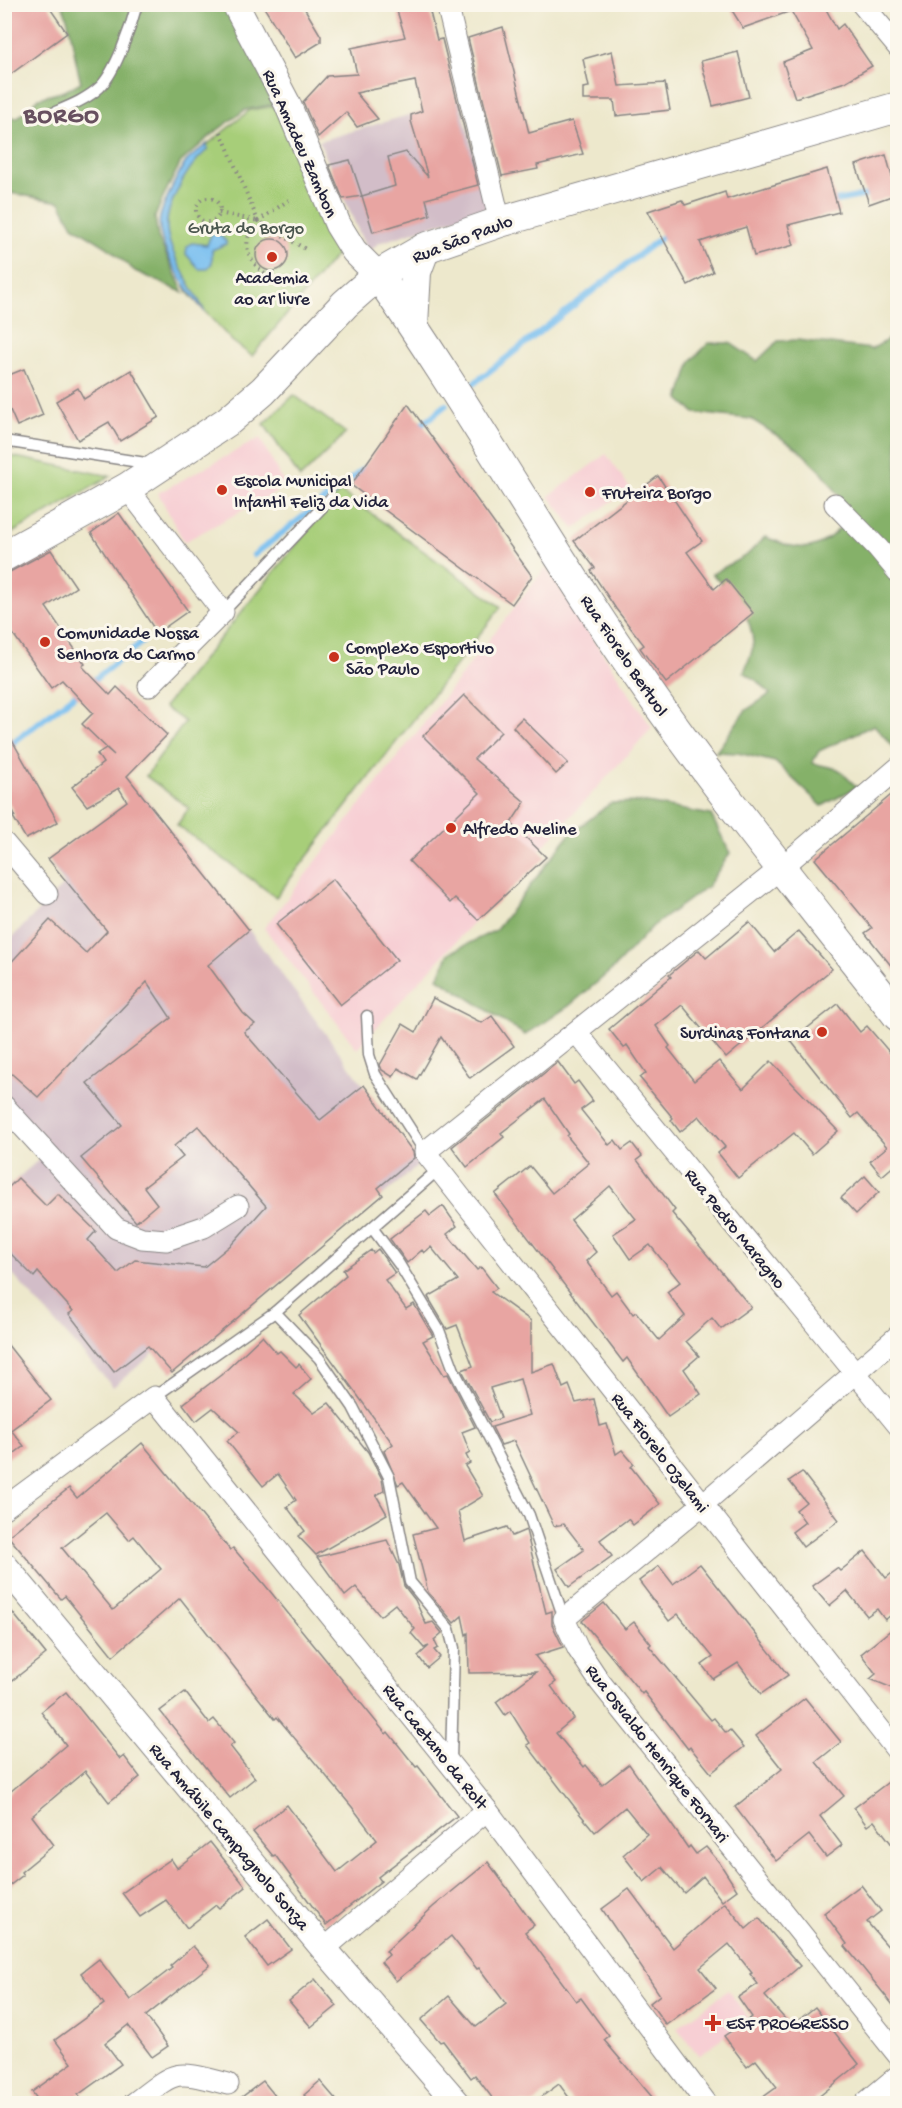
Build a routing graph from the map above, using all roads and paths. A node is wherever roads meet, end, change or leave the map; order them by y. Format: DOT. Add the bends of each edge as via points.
graph roads {
  1 [pos="137,4"];
  2 [pos="235,4"];
  3 [pos="447,4"];
  4 [pos="862,4"];
  5 [pos="897,47"];
  6 [pos="897,107"];
  7 [pos="46,116"];
  8 [pos="221,132"];
  9 [pos="289,200"];
  10 [pos="219,213"];
  11 [pos="258,221"];
  12 [pos="500,222"];
  13 [pos="425,248"];
  14 [pos="307,250"];
  15 [pos="378,275"];
  16 [pos="283,285"];
  17 [pos="413,325"];
  18 [pos="4,441"];
  19 [pos="161,466"];
  20 [pos="127,488"];
  21 [pos="330,499"];
  22 [pos="835,504"];
  23 [pos="4,556"];
  24 [pos="897,572"];
  25 [pos="223,612"];
  26 [pos="149,686"];
  27 [pos="897,768"];
  28 [pos="4,843"];
  29 [pos="781,868"];
  30 [pos="47,894"];
  31 [pos="368,1016"];
  32 [pos="897,1016"];
  33 [pos="576,1032"];
  34 [pos="4,1106"];
  35 [pos="425,1152"];
  36 [pos="439,1169"];
  37 [pos="238,1206"];
  38 [pos="373,1228"];
  39 [pos="275,1312"];
  40 [pos="897,1336"];
  41 [pos="855,1373"];
  42 [pos="154,1396"];
  43 [pos="897,1425"];
  44 [pos="703,1504"];
  45 [pos="4,1508"];
  46 [pos="4,1565"];
  47 [pos="564,1619"];
  48 [pos="897,1752"];
  49 [pos="451,1764"];
  50 [pos="487,1810"];
  51 [pos="324,1949"];
  52 [pos="897,2055"];
  53 [pos="897,2079"];
  54 [pos="228,2084"];
  55 [pos="133,2103"];
  56 [pos="458,2103"];
  57 [pos="707,2103"];
  58 [pos="868,2103"];
  1 -- 7 [label="lane" via="114,65 101,86 78,102"];
  2 -- 15 [label="street, Rua Amadeu Zambon" via="287,103 338,225 354,251"];
  3 -- 12 [label="street"];
  4 -- 5 [label="street"];
  6 -- 12 [label="main road, Rua São Paulo"];
  8 -- 11 [label="path"];
  9 -- 11 [label="path"];
  10 -- 10 [label="path" via="217,203 210,198 199,201 195,208 197,216 206,223 214,221"];
  10 -- 11 [label="path"];
  11 -- 14 [label="path"];
  11 -- 16 [label="path" via="248,239 248,255 259,270"];
  12 -- 13 [label="main road, Rua São Paulo"];
  13 -- 15 [label="main road, Rua São Paulo"];
  13 -- 17 [label="main road" via="416,272"];
  15 -- 17 [label="main road, Rua Fiorelo Bertuol"];
  15 -- 19 [label="main road, Rua São Paulo" via="337,312 263,391 228,421"];
  17 -- 29 [label="main road, Rua Fiorelo Bertuol" via="603,625"];
  18 -- 19 [label="lane"];
  19 -- 20 [label="main road, Rua São Paulo"];
  20 -- 23 [label="main road, Rua São Paulo"];
  20 -- 25 [label="street"];
  21 -- 25 [label="lane"];
  22 -- 24 [label="street"];
  25 -- 26 [label="street"];
  27 -- 29 [label="street"];
  28 -- 30 [label="street"];
  29 -- 32 [label="main road, Rua Fiorelo Bertuol"];
  29 -- 33 [label="street"];
  31 -- 35 [label="lane" via="369,1054 375,1074"];
  33 -- 35 [label="street"];
  33 -- 41 [label="street, Rua Pedro Maragno"];
  34 -- 37 [label="street" via="116,1228 142,1238 166,1240 204,1227"];
  35 -- 36 [label="street, Rua Fiorelo Ozelami"];
  36 -- 38 [label="lane"];
  36 -- 44 [label="street, Rua Fiorelo Ozelami"];
  38 -- 39 [label="lane"];
  38 -- 47 [label="lane, Rua Osvaldo Henrique Fornari" via="439,1330 454,1370 529,1515"];
  39 -- 42 [label="lane"];
  39 -- 49 [label="lane" via="319,1358 353,1407 389,1477 410,1582 449,1629 454,1648"];
  40 -- 41 [label="street"];
  41 -- 43 [label="street, Rua Pedro Maragno"];
  41 -- 44 [label="street"];
  42 -- 45 [label="street"];
  42 -- 49 [label="street, Rua Caetano da Rolt"];
  44 -- 47 [label="street"];
  44 -- 48 [label="street, Rua Fiorelo Ozelami"];
  46 -- 51 [label="street, Rua Amábile Campagnolo Sonza"];
  47 -- 52 [label="street, Rua Osvaldo Henrique Fornari" via="600,1682"];
  49 -- 50 [label="street, Rua Caetano da Rolt"];
  50 -- 51 [label="street"];
  50 -- 57 [label="street, Rua Caetano da Rolt"];
  51 -- 56 [label="street, Rua Amábile Campagnolo Sonza"];
  53 -- 58 [label="street"];
  54 -- 55 [label="street" via="183,2073 169,2076"];
}
